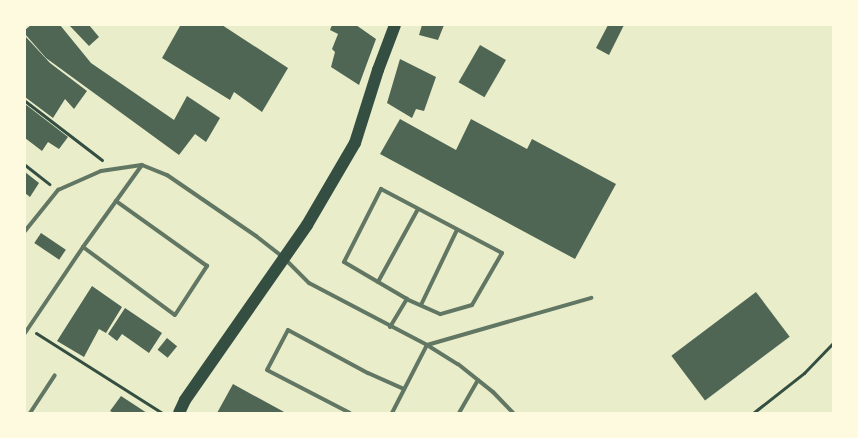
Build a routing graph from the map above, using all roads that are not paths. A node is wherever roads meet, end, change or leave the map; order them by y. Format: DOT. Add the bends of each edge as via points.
graph roads {
  1 [pos="395,25"];
  2 [pos="142,165"];
  3 [pos="116,201"];
  4 [pos="418,209"];
  5 [pos="457,230"];
  6 [pos="25,232"];
  7 [pos="83,247"];
  8 [pos="285,259"];
  9 [pos="378,282"];
  10 [pos="591,298"];
  11 [pos="407,299"];
  12 [pos="421,306"];
  13 [pos="390,327"];
  14 [pos="25,333"];
  15 [pos="427,345"];
  16 [pos="55,375"];
  17 [pos="478,380"];
  18 [pos="404,389"];
  19 [pos="30,413"];
  20 [pos="178,413"];
  21 [pos="350,413"];
  22 [pos="392,413"];
  23 [pos="460,413"];
  24 [pos="513,413"];
  1 -- 8 [label="main road" via="355,143"];
  2 -- 3 [label="lane"];
  2 -- 6 [label="lane" via="101,171 58,190"];
  2 -- 8 [label="lane" via="167,175"];
  3 -- 7 [label="lane"];
  3 -- 7 [label="lane" via="207,266 175,316"];
  4 -- 5 [label="lane"];
  4 -- 9 [label="lane"];
  4 -- 9 [label="lane" via="381,189 344,262"];
  5 -- 12 [label="lane"];
  5 -- 12 [label="lane" via="502,253 472,306 440,314"];
  7 -- 14 [label="lane"];
  8 -- 13 [label="lane" via="309,283"];
  8 -- 20 [label="main road"];
  9 -- 11 [label="lane"];
  10 -- 15 [label="lane"];
  11 -- 12 [label="lane"];
  11 -- 13 [label="lane"];
  13 -- 15 [label="lane"];
  15 -- 17 [label="lane"];
  15 -- 18 [label="lane"];
  16 -- 19 [label="lane"];
  17 -- 23 [label="lane"];
  17 -- 24 [label="lane"];
  18 -- 21 [label="lane" via="288,330 267,370"];
  18 -- 22 [label="lane"];
}
